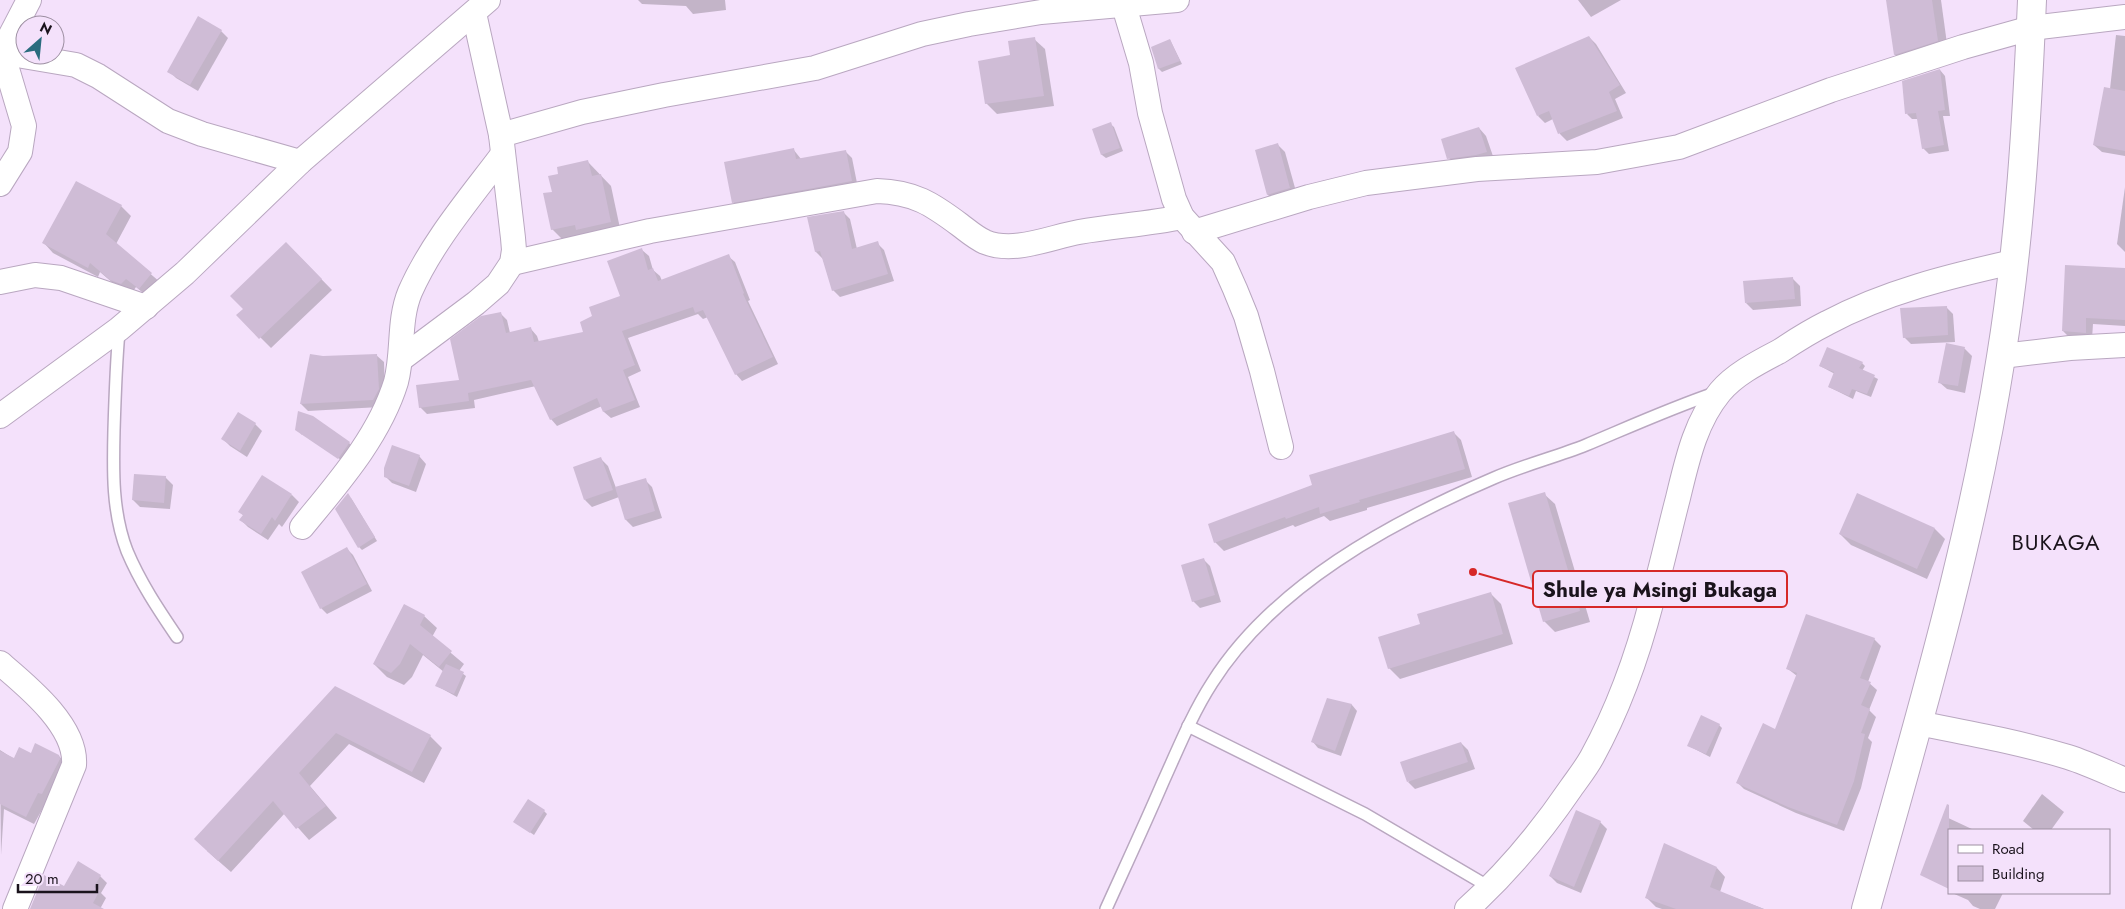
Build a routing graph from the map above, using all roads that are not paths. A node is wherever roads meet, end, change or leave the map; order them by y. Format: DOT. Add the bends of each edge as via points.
graph roads {
  1 [pos="29,0"];
  2 [pos="2032,0"];
  3 [pos="1165,1"];
  4 [pos="1124,6"];
  5 [pos="480,7"];
  6 [pos="2125,17"];
  7 [pos="2031,28"];
  8 [pos="1,52"];
  9 [pos="502,144"];
  10 [pos="300,162"];
  11 [pos="0,184"];
  12 [pos="1188,224"];
  13 [pos="2014,262"];
  14 [pos="512,264"];
  15 [pos="0,282"];
  16 [pos="146,306"];
  17 [pos="119,329"];
  18 [pos="2125,345"];
  19 [pos="2002,356"];
  20 [pos="401,359"];
  21 [pos="1721,391"];
  22 [pos="0,416"];
  23 [pos="1281,447"];
  24 [pos="302,527"];
  25 [pos="177,637"];
  26 [pos="0,663"];
  27 [pos="1918,723"];
  28 [pos="1188,726"];
  29 [pos="2125,780"];
  30 [pos="1491,888"];
  31 [pos="15,909"];
  32 [pos="1106,909"];
  33 [pos="1467,909"];
  34 [pos="1866,909"];
  1 -- 8 [label="street"];
  2 -- 7 [label="street"];
  3 -- 4 [label="street"];
  4 -- 9 [label="street" via="1041,12 922,34 815,68 582,112"];
  4 -- 12 [label="street" via="1174,199"];
  5 -- 9 [label="street"];
  5 -- 10 [label="street"];
  6 -- 7 [label="street"];
  7 -- 12 [label="street" via="1831,90 1679,147 1597,162 1477,169 1366,184"];
  7 -- 13 [label="street"];
  8 -- 10 [label="street" via="76,65 168,122"];
  8 -- 11 [label="street" via="24,126 20,152"];
  9 -- 14 [label="street" via="513,244"];
  9 -- 20 [label="street" via="424,264 407,302 401,328"];
  10 -- 16 [label="street" via="185,273"];
  12 -- 14 [label="street" via="1151,224 1079,232 1016,245 995,245 973,235 931,204 911,195 877,192 650,231"];
  12 -- 23 [label="street" via="1223,262 1235,289 1246,316"];
  13 -- 19 [label="street"];
  13 -- 21 [label="street" via="1945,277 1828,322 1739,376"];
  14 -- 20 [label="street" via="498,284 476,303"];
  15 -- 16 [label="street" via="35,275 61,278"];
  16 -- 17 [label="street"];
  17 -- 22 [label="street"];
  17 -- 25 [label="lane" via="113,477 117,514 127,550 145,588"];
  18 -- 19 [label="street"];
  19 -- 27 [label="street" via="1969,523"];
  20 -- 24 [label="street" via="384,414 360,452"];
  21 -- 28 [label="lane" via="1496,477 1406,519 1329,567 1284,599 1246,636 1212,683"];
  21 -- 30 [label="street" via="1698,428 1687,459 1628,681 1592,758 1554,814"];
  26 -- 31 [label="street" via="52,713 67,734 75,757"];
  27 -- 29 [label="street" via="1984,735 2070,758"];
  27 -- 34 [label="street"];
  28 -- 30 [label="lane" via="1365,814"];
  28 -- 32 [label="lane"];
  30 -- 33 [label="street"];
}
